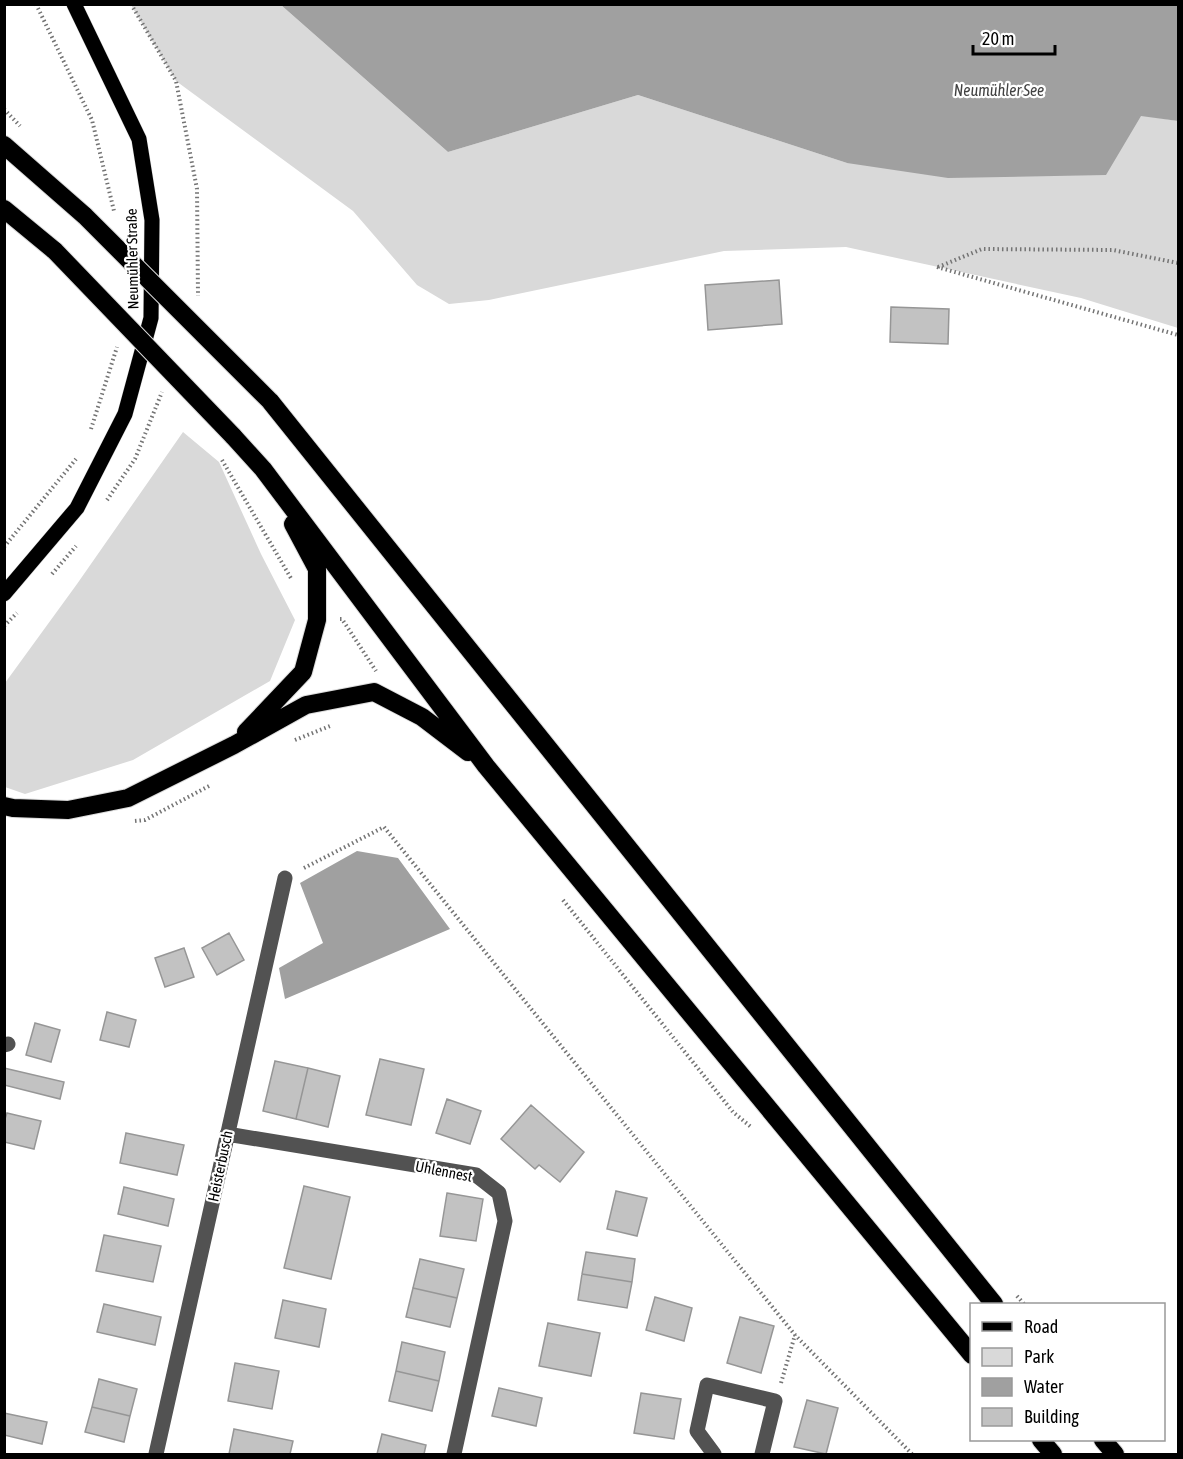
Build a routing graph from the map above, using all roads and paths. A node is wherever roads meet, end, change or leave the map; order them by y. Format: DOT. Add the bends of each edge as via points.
graph roads {
  1 [pos="74,4"];
  2 [pos="131,4"];
  3 [pos="176,81"];
  4 [pos="6,145"];
  5 [pos="4,209"];
  6 [pos="1179,263"];
  7 [pos="1179,335"];
  8 [pos="263,470"];
  9 [pos="4,594"];
  10 [pos="337,723"];
  11 [pos="234,745"];
  12 [pos="286,745"];
  13 [pos="486,766"];
  14 [pos="215,782"];
  15 [pos="4,806"];
  16 [pos="134,822"];
  17 [pos="285,878"];
  18 [pos="563,899"];
  19 [pos="759,1133"];
  20 [pos="227,1134"];
  21 [pos="992,1303"];
  22 [pos="795,1335"];
  23 [pos="970,1353"];
  24 [pos="775,1401"];
  25 [pos="1042,1441"];
  26 [pos="1104,1441"];
  27 [pos="911,1454"];
  28 [pos="156,1455"];
  29 [pos="454,1455"];
  30 [pos="714,1455"];
  31 [pos="762,1455"];
  32 [pos="1053,1455"];
  33 [pos="1115,1455"];
  1 -- 9 [label="main road, Neumühler Straße" via="139,139 152,220 152,318 125,414 77,508"];
  2 -- 3 [label="path"];
  4 -- 21 [label="highway, bridge" via="85,216 270,401"];
  5 -- 8 [label="highway, bridge" via="55,251"];
  6 -- 7 [label="path" via="1113,250 982,249 937,267"];
  8 -- 11 [label="highway" via="317,569 317,620 303,672"];
  8 -- 13 [label="highway"];
  10 -- 12 [label="path"];
  11 -- 13 [label="highway" via="306,705 374,692 422,717"];
  11 -- 15 [label="highway" via="128,798 68,810"];
  13 -- 23 [label="highway"];
  14 -- 16 [label="path" via="145,820"];
  17 -- 20 [label="street, Heisterbusch"];
  17 -- 22 [label="path" via="384,827"];
  18 -- 19 [label="path" via="734,1112"];
  20 -- 28 [label="street, Heisterbusch"];
  20 -- 29 [label="street, Uhlennest" via="476,1175 499,1193 505,1221"];
  22 -- 24 [label="path"];
  22 -- 27 [label="path"];
  24 -- 30 [label="street" via="707,1385 697,1431"];
  24 -- 31 [label="street"];
  25 -- 32 [label="highway"];
  26 -- 33 [label="highway"];
}
